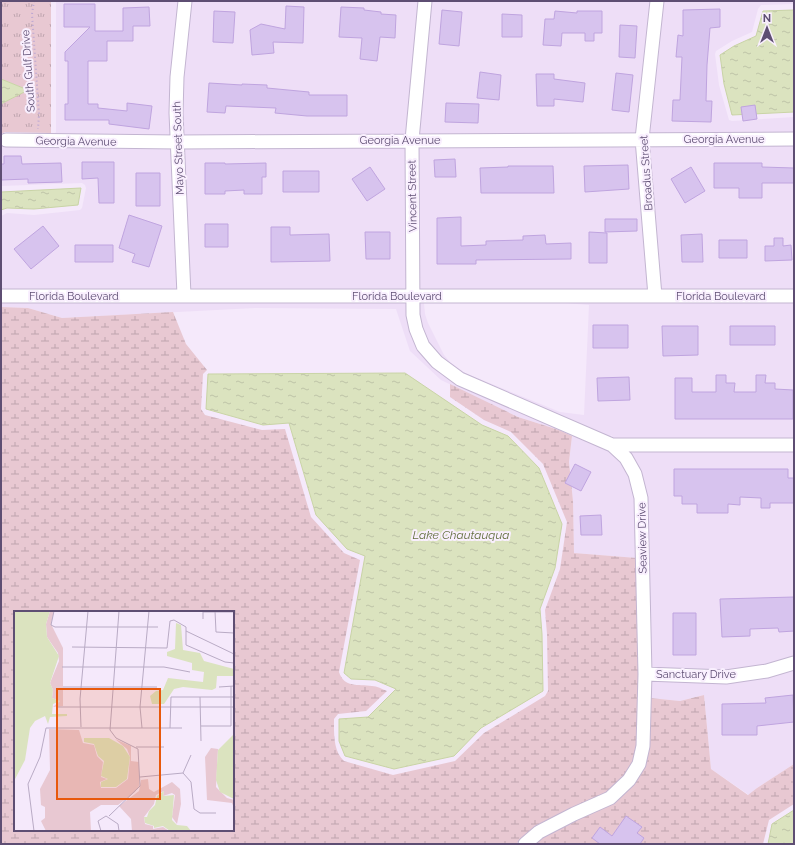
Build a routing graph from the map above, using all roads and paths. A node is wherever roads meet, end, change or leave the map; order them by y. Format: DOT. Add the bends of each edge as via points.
graph roads {
  1 [pos="34,1"];
  2 [pos="186,1"];
  3 [pos="425,1"];
  4 [pos="657,1"];
  5 [pos="642,139"];
  6 [pos="794,139"];
  7 [pos="6,140"];
  8 [pos="37,140"];
  9 [pos="412,140"];
  10 [pos="178,142"];
  11 [pos="184,295"];
  12 [pos="1,296"];
  13 [pos="414,296"];
  14 [pos="655,296"];
  15 [pos="794,296"];
  16 [pos="612,444"];
  17 [pos="794,444"];
  18 [pos="794,663"];
  19 [pos="645,674"];
  20 [pos="525,844"];
  1 -- 8 [label="path, South Gulf Drive" via="32,14 39,114"];
  2 -- 10 [label="street, Mayo Street South" via="177,77"];
  3 -- 9 [label="street, Vincent Street"];
  4 -- 5 [label="street, Broadus Street"];
  5 -- 6 [label="street, Georgia Avenue"];
  5 -- 9 [label="street, Georgia Avenue"];
  5 -- 14 [label="street, Broadus Street"];
  7 -- 8 [label="street, Georgia Avenue"];
  8 -- 10 [label="street, Georgia Avenue"];
  9 -- 10 [label="street, Georgia Avenue"];
  9 -- 13 [label="street, Vincent Street"];
  10 -- 11 [label="street, Mayo Street South"];
  11 -- 12 [label="street, Florida Boulevard"];
  11 -- 13 [label="street, Florida Boulevard"];
  13 -- 14 [label="street, Florida Boulevard"];
  13 -- 16 [label="street, Seaview Drive" via="413,315 416,329 423,346 437,362 460,379"];
  14 -- 15 [label="street, Florida Boulevard"];
  16 -- 17 [label="street"];
  16 -- 19 [label="street, Seaview Drive" via="626,458 635,474 642,498"];
  18 -- 19 [label="street, Sanctuary Drive" via="767,672 726,677"];
  19 -- 20 [label="street, Seaview Drive" via="643,746 639,764 629,780 610,798 539,832"];
}
